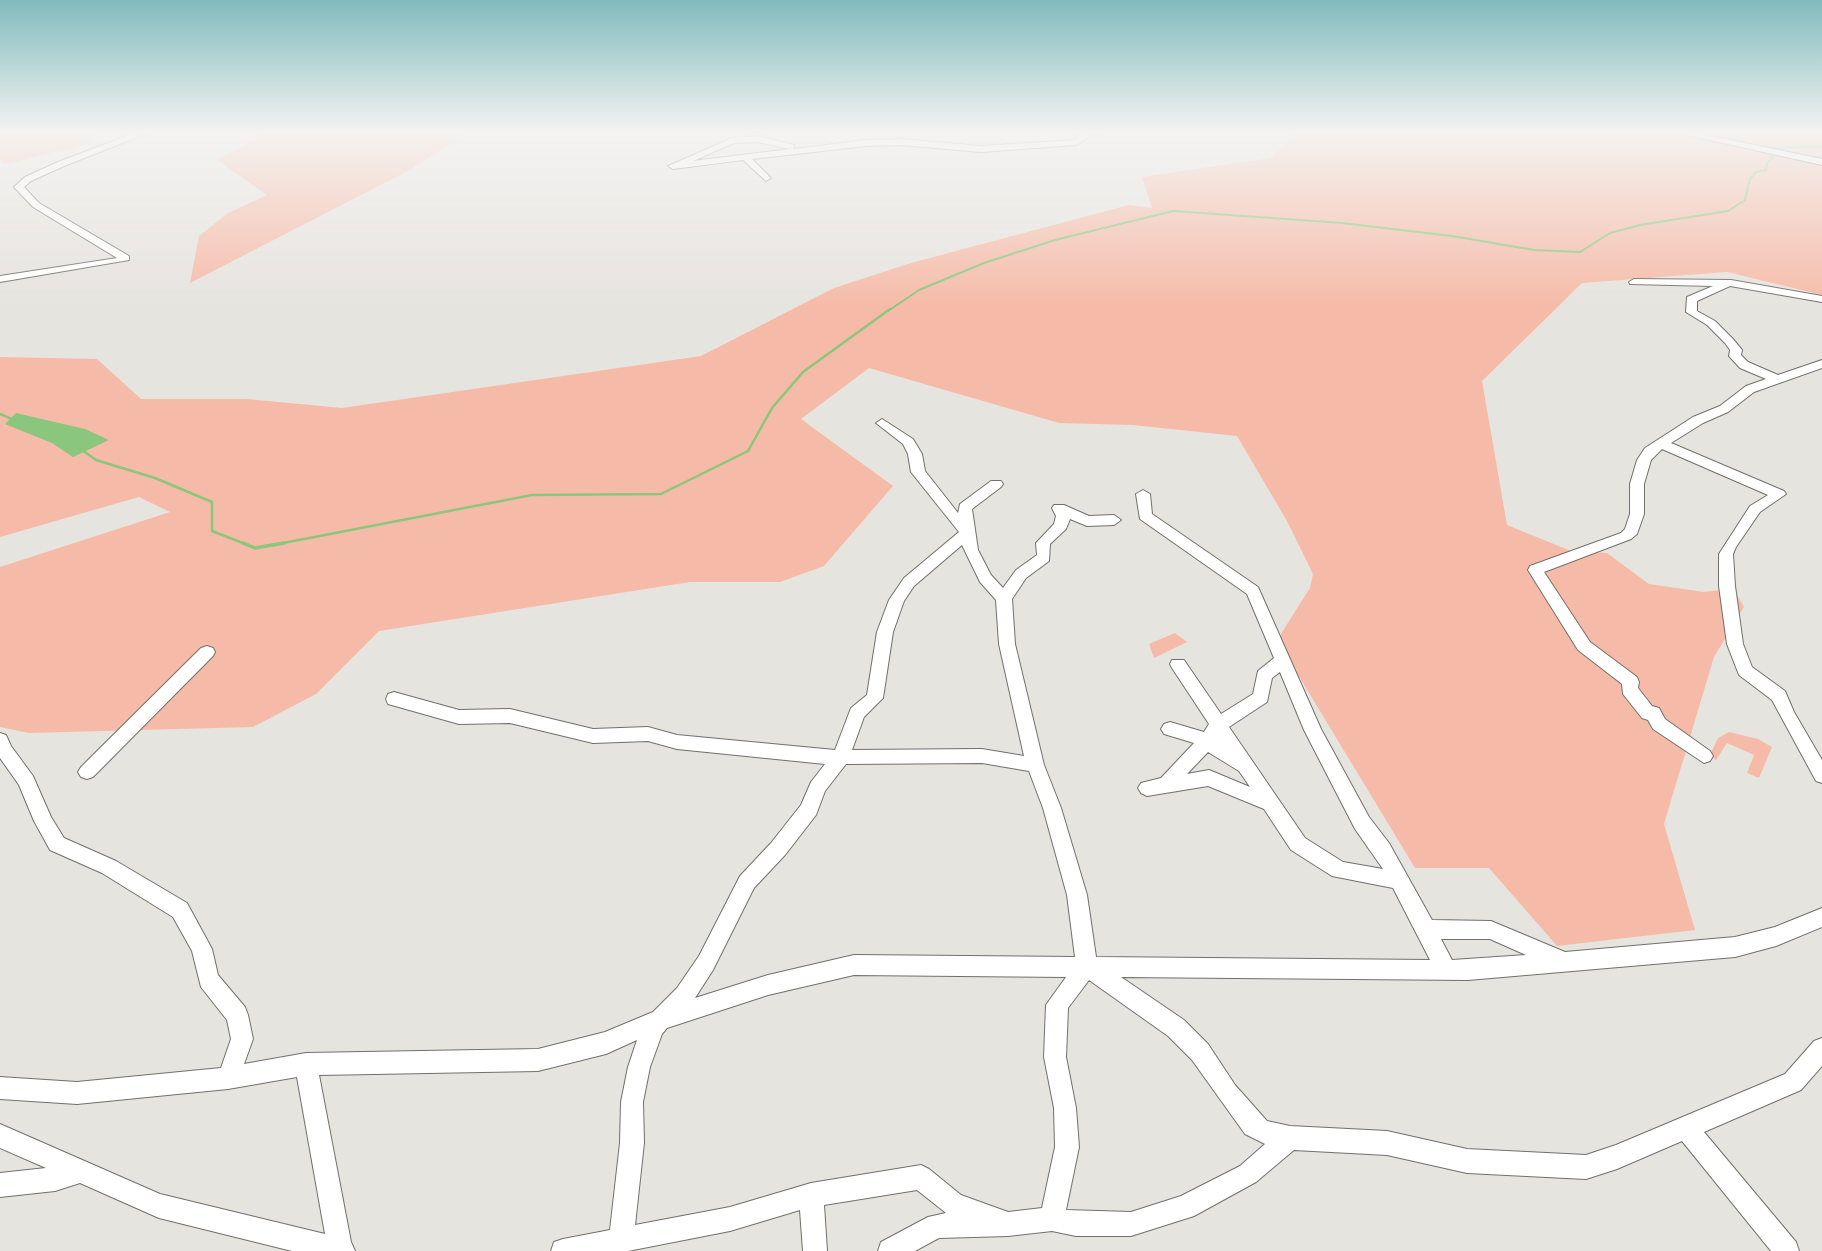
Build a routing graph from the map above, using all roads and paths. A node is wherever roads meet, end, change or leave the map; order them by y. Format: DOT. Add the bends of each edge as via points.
graph roads {
  1 [pos="21,189"];
  2 [pos="0,279"];
  3 [pos="1634,282"];
  4 [pos="1731,283"];
  5 [pos="1822,299"];
  6 [pos="1822,364"];
  7 [pos="1776,379"];
  8 [pos="882,423"];
  9 [pos="1661,444"];
  10 [pos="1748,478"];
  11 [pos="996,484"];
  12 [pos="1143,494"];
  13 [pos="1755,509"];
  14 [pos="1114,520"];
  15 [pos="967,533"];
  16 [pos="1004,598"];
  17 [pos="207,652"];
  18 [pos="1284,659"];
  19 [pos="1178,664"];
  20 [pos="394,699"];
  21 [pos="1218,725"];
  22 [pos="1170,729"];
  23 [pos="0,740"];
  24 [pos="1206,742"];
  25 [pos="1704,756"];
  26 [pos="841,757"];
  27 [pos="1035,765"];
  28 [pos="1246,767"];
  29 [pos="87,772"];
  30 [pos="1822,776"];
  31 [pos="1166,785"];
  32 [pos="1147,788"];
  33 [pos="1270,803"];
  34 [pos="1401,881"];
  35 [pos="1822,917"];
  36 [pos="1426,929"];
  37 [pos="1569,963"];
  38 [pos="1087,966"];
  39 [pos="1446,970"];
  40 [pos="661,1019"];
  41 [pos="1822,1049"];
  42 [pos="306,1064"];
  43 [pos="228,1078"];
  44 [pos="0,1088"];
  45 [pos="1686,1128"];
  46 [pos="0,1136"];
  47 [pos="1290,1138"];
  48 [pos="82,1171"];
  49 [pos="0,1185"];
  50 [pos="811,1195"];
  51 [pos="1052,1219"];
  52 [pos="1008,1223"];
  53 [pos="621,1238"];
  54 [pos="341,1250"];
  55 [pos="564,1251"];
  56 [pos="815,1251"];
  57 [pos="890,1251"];
  58 [pos="1787,1251"];
  1 -- 2 [label="street" via="36,205 125,258"];
  3 -- 4 [label="street"];
  4 -- 5 [label="street"];
  4 -- 7 [label="street" via="1691,299 1692,312 1729,341 1744,365"];
  6 -- 7 [label="street"];
  7 -- 9 [label="street" via="1750,389"];
  8 -- 15 [label="street" via="908,442 918,472"];
  9 -- 10 [label="street"];
  9 -- 25 [label="street" via="1644,460 1637,484 1635,524 1626,536 1535,570 1584,646 1631,682 1629,689 1659,724"];
  10 -- 13 [label="street" via="1756,495"];
  10 -- 13 [label="street" via="1779,494"];
  11 -- 15 [label="street" via="965,507"];
  12 -- 18 [label="street" via="1145,516 1253,592"];
  13 -- 30 [label="street" via="1726,554 1735,644 1745,671 1779,696"];
  14 -- 16 [label="street" via="1087,522 1059,508 1061,527 1043,543 1044,556 1021,574"];
  15 -- 16 [label="street" via="985,578"];
  15 -- 26 [label="street" via="909,582 897,600 885,632 875,698 857,713"];
  16 -- 27 [label="street" via="1007,644"];
  17 -- 29 [label="street"];
  18 -- 21 [label="street" via="1264,675 1261,697"];
  18 -- 34 [label="street" via="1303,709 1362,823"];
  19 -- 21 [label="street"];
  20 -- 26 [label="street" via="459,717 510,716 593,736 648,734 743,750"];
  21 -- 24 [label="street"];
  21 -- 28 [label="street"];
  22 -- 24 [label="street"];
  23 -- 43 [label="street" via="27,781 57,844 108,867 180,910 202,949 208,980 237,1015 242,1039"];
  24 -- 28 [label="street"];
  24 -- 31 [label="street"];
  26 -- 27 [label="street" via="982,756"];
  26 -- 40 [label="street" via="817,787 809,809 747,882 706,963"];
  27 -- 38 [label="street" via="1077,895"];
  28 -- 33 [label="street"];
  31 -- 32 [label="street"];
  31 -- 33 [label="street" via="1209,778"];
  33 -- 34 [label="street" via="1297,844 1339,870"];
  34 -- 36 [label="street"];
  35 -- 37 [label="street" via="1735,947"];
  36 -- 37 [label="street" via="1491,930"];
  36 -- 39 [label="street"];
  37 -- 39 [label="street"];
  38 -- 39 [label="street"];
  38 -- 40 [label="street" via="854,965 768,985"];
  38 -- 47 [label="street" via="1176,1028 1200,1052 1253,1126"];
  38 -- 51 [label="street" via="1057,1005 1055,1056 1067,1147"];
  40 -- 42 [label="street" via="606,1043 538,1060"];
  40 -- 53 [label="street" via="653,1027 639,1067 632,1102"];
  41 -- 45 [label="street" via="1793,1082"];
  42 -- 43 [label="street"];
  42 -- 54 [label="street"];
  43 -- 44 [label="street" via="77,1093"];
  45 -- 47 [label="street" via="1586,1167 1467,1161 1387,1143"];
  45 -- 58 [label="street"];
  46 -- 48 [label="street"];
  47 -- 51 [label="street" via="1248,1174 1185,1207 1131,1224"];
  48 -- 49 [label="street"];
  48 -- 54 [label="street" via="159,1206"];
  50 -- 52 [label="street" via="921,1177 953,1204"];
  50 -- 53 [label="street" via="730,1219"];
  50 -- 56 [label="street"];
  51 -- 52 [label="street"];
  52 -- 57 [label="street" via="937,1226"];
  53 -- 55 [label="street"];
}
